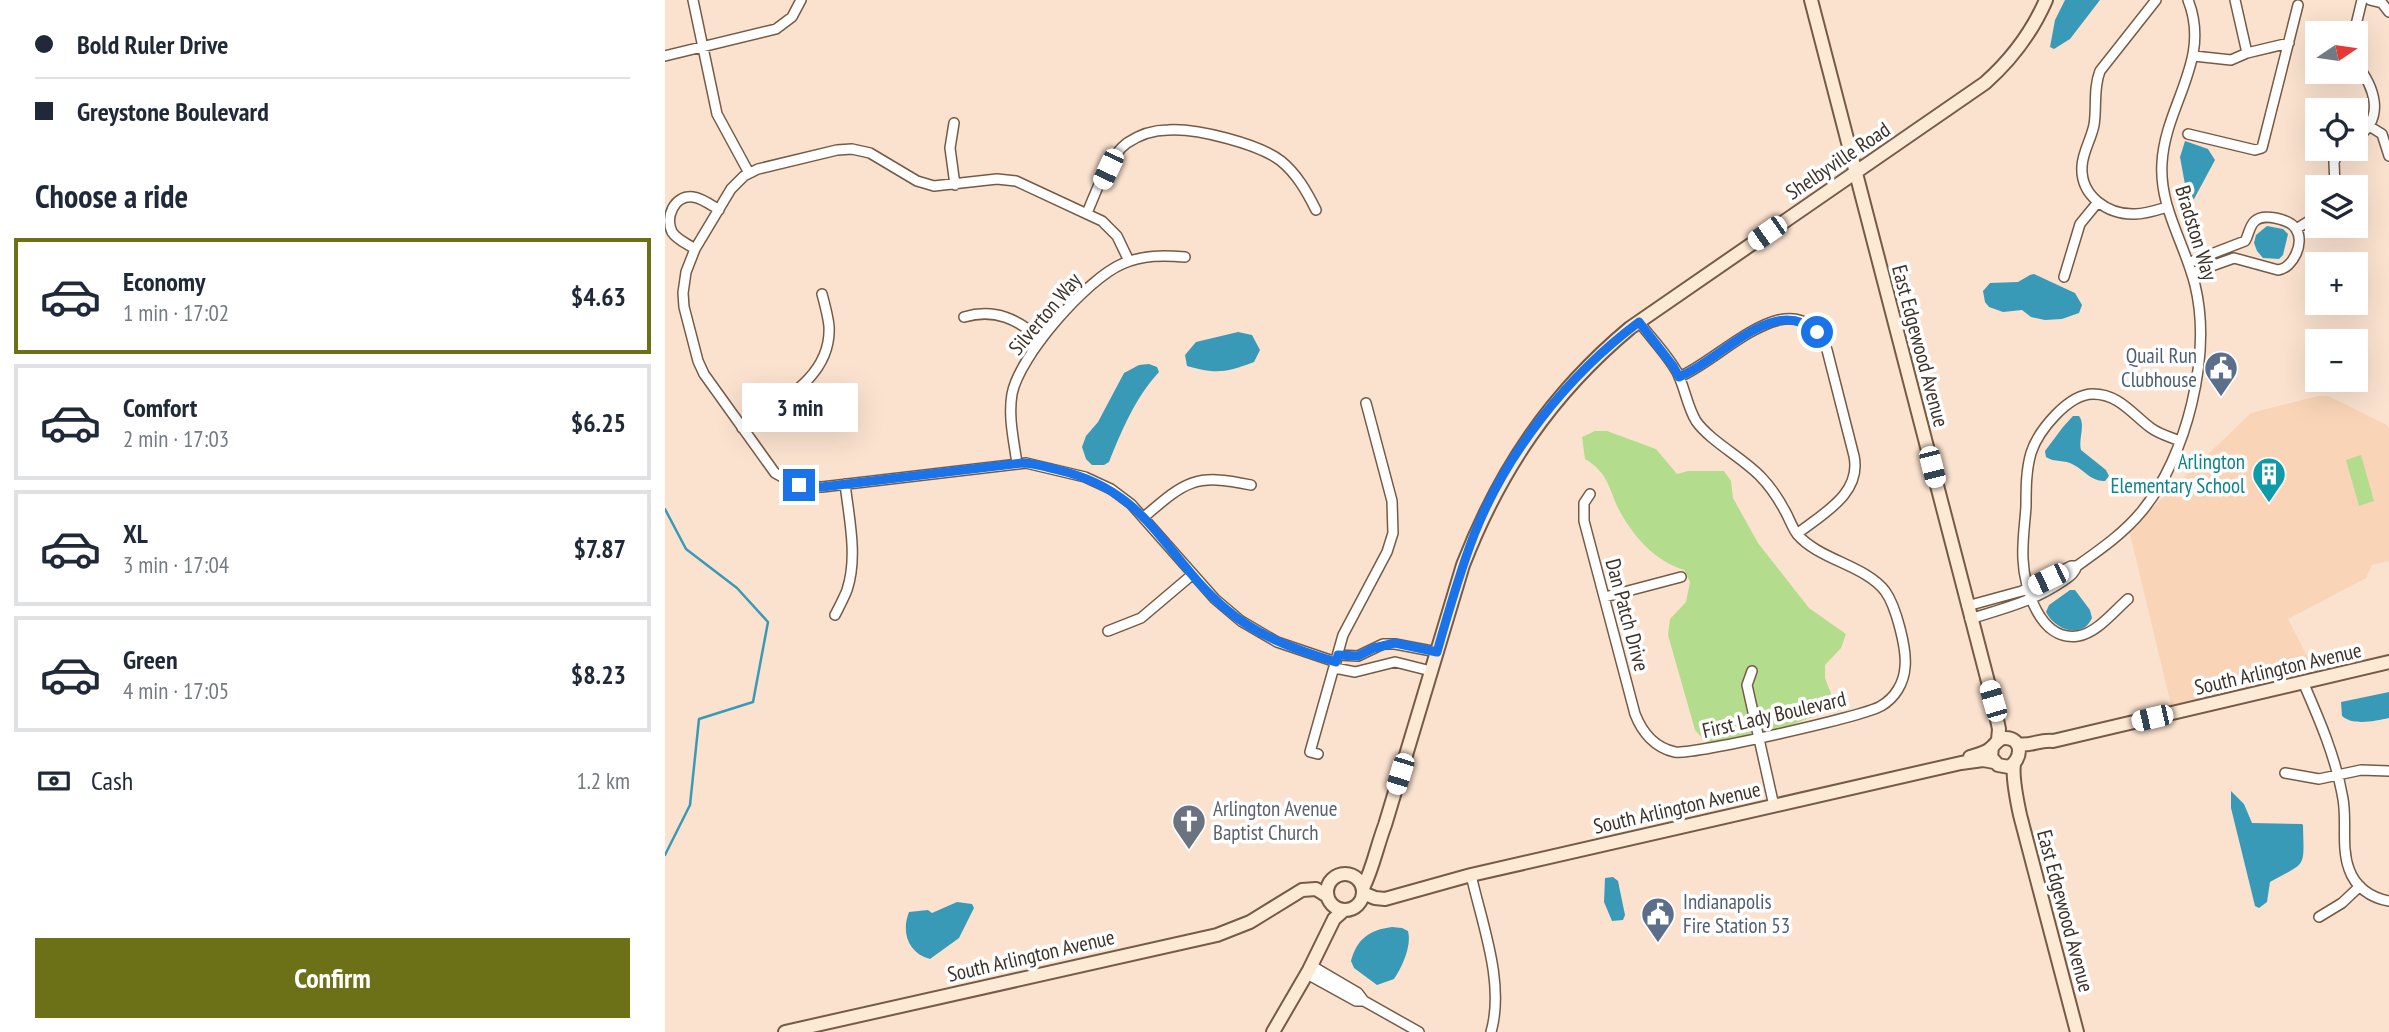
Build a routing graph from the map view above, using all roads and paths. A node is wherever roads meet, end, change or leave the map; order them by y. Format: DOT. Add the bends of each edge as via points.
graph roads {
  1 [pos="693,0"];
  2 [pos="801,0"];
  3 [pos="1811,0"];
  4 [pos="2046,0"];
  5 [pos="2156,0"];
  6 [pos="2188,0"];
  7 [pos="2235,0"];
  8 [pos="2362,0"];
  9 [pos="2370,0"];
  10 [pos="2298,5"];
  11 [pos="2389,12"];
  12 [pos="2357,21"];
  13 [pos="2289,43"];
  14 [pos="704,47"];
  15 [pos="2247,53"];
  16 [pos="665,56"];
  17 [pos="2194,56"];
  18 [pos="2368,81"];
  19 [pos="954,123"];
  20 [pos="2369,126"];
  21 [pos="2188,134"];
  22 [pos="2389,156"];
  23 [pos="749,173"];
  24 [pos="1855,173"];
  25 [pos="955,185"];
  26 [pos="2098,202"];
  27 [pos="2167,207"];
  28 [pos="1316,209"];
  29 [pos="719,210"];
  30 [pos="1087,213"];
  31 [pos="2305,223"];
  32 [pos="2296,229"];
  33 [pos="695,249"];
  34 [pos="1185,257"];
  35 [pos="1129,261"];
  36 [pos="2188,263"];
  37 [pos="2192,273"];
  38 [pos="2064,277"];
  39 [pos="822,294"];
  40 [pos="964,317"];
  41 [pos="1639,322"];
  42 [pos="1041,340"];
  43 [pos="1679,377"];
  44 [pos="1366,403"];
  45 [pos="742,428"];
  46 [pos="2180,441"];
  47 [pos="1017,464"];
  48 [pos="845,484"];
  49 [pos="1251,485"];
  50 [pos="1590,494"];
  51 [pos="1144,517"];
  52 [pos="1797,534"];
  53 [pos="1193,574"];
  54 [pos="1681,577"];
  55 [pos="2031,594"];
  56 [pos="1605,597"];
  57 [pos="2128,599"];
  58 [pos="1969,612"];
  59 [pos="835,615"];
  60 [pos="1108,631"];
  61 [pos="1437,652"];
  62 [pos="1337,662"];
  63 [pos="2389,662"];
  64 [pos="1431,671"];
  65 [pos="1752,671"];
  66 [pos="2303,682"];
  67 [pos="1993,701"];
  68 [pos="1758,737"];
  69 [pos="1653,741"];
  70 [pos="2053,741"];
  71 [pos="2015,742"];
  72 [pos="1995,744"];
  73 [pos="1318,754"];
  74 [pos="2016,761"];
  75 [pos="1961,763"];
  76 [pos="1997,764"];
  77 [pos="2389,771"];
  78 [pos="2285,773"];
  79 [pos="2338,775"];
  80 [pos="2017,800"];
  81 [pos="1774,806"];
  82 [pos="1376,848"];
  83 [pos="1350,875"];
  84 [pos="1471,876"];
  85 [pos="1335,877"];
  86 [pos="2360,886"];
  87 [pos="1363,890"];
  88 [pos="1402,895"];
  89 [pos="1328,898"];
  90 [pos="2389,901"];
  91 [pos="1279,903"];
  92 [pos="1350,908"];
  93 [pos="2319,917"];
  94 [pos="1325,936"];
  95 [pos="1309,970"];
  96 [pos="785,1032"];
  97 [pos="1273,1032"];
  98 [pos="1419,1032"];
  99 [pos="1491,1032"];
  100 [pos="2077,1032"];
  1 -- 14 [label="street"];
  2 -- 14 [label="street" via="792,17 776,29"];
  3 -- 24 [label="main road, East Edgewood Avenue"];
  4 -- 24 [label="main road, Shelbyville Road" via="2024,40 1992,76"];
  5 -- 26 [label="street" via="2112,54 2096,82 2094,124 2083,153 2082,177 2086,190"];
  6 -- 17 [label="street, Bradston Way" via="2196,27"];
  7 -- 15 [label="street"];
  8 -- 12 [label="street"];
  9 -- 11 [label="street" via="2382,3"];
  10 -- 13 [label="street"];
  13 -- 15 [label="street"];
  13 -- 21 [label="street" via="2262,148"];
  14 -- 16 [label="street"];
  14 -- 23 [label="street" via="717,114"];
  15 -- 17 [label="street" via="2231,60"];
  17 -- 27 [label="street, Bradston Way" via="2164,144 2161,173"];
  18 -- 20 [label="street" via="2375,99"];
  19 -- 25 [label="street" via="950,148"];
  20 -- 22 [label="street" via="2385,138"];
  23 -- 25 [label="street" via="852,149 870,153 927,185"];
  23 -- 29 [label="street" via="736,183"];
  24 -- 41 [label="main road, Shelbyville Road"];
  24 -- 58 [label="main road, East Edgewood Avenue"];
  25 -- 30 [label="street" via="1010,180"];
  26 -- 27 [label="street" via="2127,214"];
  26 -- 38 [label="street" via="2080,224"];
  27 -- 36 [label="street, Bradston Way"];
  28 -- 30 [label="street" via="1291,170 1271,154 1233,140 1168,130 1146,133 1119,151"];
  29 -- 33 [label="street"];
  29 -- 33 [label="street" via="692,197 671,208 672,232"];
  30 -- 35 [label="street" via="1116,234"];
  31 -- 32 [label="street"];
  32 -- 36 [label="street" via="2289,223 2260,218 2245,241"];
  32 -- 37 [label="street" via="2299,239 2292,261 2284,269 2234,258"];
  33 -- 45 [label="street" via="683,282 690,331 704,374"];
  34 -- 35 [label="street, Silverton Way"];
  35 -- 42 [label="street, Silverton Way" via="1090,285"];
  36 -- 37 [label="street, Bradston Way"];
  37 -- 46 [label="street, Bradston Way" via="2200,314 2198,355"];
  39 -- 45 [label="street" via="828,337 819,368 803,386"];
  40 -- 42 [label="street" via="1003,315"];
  41 -- 43 [label="street"];
  41 -- 61 [label="main road, Shelbyville Road" via="1573,382 1515,458 1474,535"];
  42 -- 47 [label="street, Silverton Way" via="1025,360 1013,393 1011,425"];
  43 -- 52 [label="street" via="1699,425 1763,479"];
  43 -- 52 [label="street" via="1774,320 1802,322 1819,335 1827,350 1855,474 1842,498"];
  44 -- 62 [label="street" via="1392,501 1393,533 1343,635"];
  45 -- 48 [label="street" via="770,467 787,481 810,487"];
  46 -- 55 [label="street, Bradston Way" via="2163,480 2121,533"];
  46 -- 55 [label="street" via="2151,429 2108,396 2088,394 2066,403 2030,455 2023,557"];
  47 -- 48 [label="street"];
  47 -- 51 [label="street" via="1085,477 1117,493"];
  48 -- 59 [label="street" via="851,567 847,591"];
  49 -- 51 [label="street" via="1219,478 1194,481 1172,492"];
  50 -- 56 [label="street, Dan Patch Drive" via="1583,514"];
  51 -- 53 [label="street"];
  52 -- 68 [label="street, First Lady Boulevard" via="1885,591 1905,657 1903,677 1897,691 1869,711"];
  53 -- 60 [label="street" via="1141,618"];
  53 -- 62 [label="street" via="1222,606 1256,631"];
  54 -- 56 [label="street"];
  55 -- 57 [label="street" via="2044,624 2071,637 2091,631"];
  55 -- 58 [label="street, Bradston Way" via="2015,594"];
  56 -- 69 [label="street, Dan Patch Drive" via="1635,714"];
  58 -- 67 [label="main road, East Edgewood Avenue"];
  61 -- 62 [label="street" via="1395,643"];
  61 -- 64 [label="main road, Shelbyville Road"];
  62 -- 64 [label="street" via="1355,672 1395,662"];
  62 -- 73 [label="street" via="1310,752"];
  63 -- 66 [label="main road, South Arlington Avenue"];
  64 -- 82 [label="main road, Shelbyville Road"];
  65 -- 68 [label="street" via="1747,685"];
  66 -- 70 [label="main road, South Arlington Avenue"];
  66 -- 79 [label="street" via="2332,749"];
  67 -- 71 [label="main road"];
  67 -- 72 [label="main road" via="1999,729"];
  68 -- 69 [label="street, First Lady Boulevard" via="1686,752"];
  68 -- 81 [label="street"];
  70 -- 71 [label="main road, South Arlington Avenue" via="2027,746"];
  70 -- 74 [label="main road, South Arlington Avenue"];
  71 -- 72 [label="main road" via="2005,738"];
  71 -- 74 [label="main road" via="2020,751"];
  72 -- 75 [label="main road, South Arlington Avenue"];
  72 -- 76 [label="main road" via="1991,755"];
  74 -- 76 [label="main road" via="2007,767"];
  74 -- 80 [label="main road"];
  75 -- 76 [label="main road, South Arlington Avenue" via="1986,760"];
  75 -- 81 [label="main road, South Arlington Avenue"];
  76 -- 80 [label="main road"];
  77 -- 79 [label="street"];
  78 -- 79 [label="street" via="2312,779"];
  79 -- 86 [label="street" via="2346,855"];
  80 -- 100 [label="main road, East Edgewood Avenue"];
  81 -- 84 [label="main road, South Arlington Avenue"];
  82 -- 83 [label="main road" via="1361,870"];
  82 -- 87 [label="main road"];
  83 -- 85 [label="main road"];
  83 -- 87 [label="main road"];
  84 -- 88 [label="main road, South Arlington Avenue"];
  84 -- 99 [label="street" via="1495,980"];
  85 -- 89 [label="main road"];
  85 -- 91 [label="main road, South Arlington Avenue" via="1300,885"];
  86 -- 90 [label="street"];
  86 -- 93 [label="street"];
  87 -- 88 [label="main road, South Arlington Avenue" via="1380,899"];
  87 -- 92 [label="main road" via="1360,902"];
  88 -- 92 [label="main road, South Arlington Avenue" via="1386,905"];
  89 -- 91 [label="main road, South Arlington Avenue" via="1319,890 1308,889"];
  89 -- 92 [label="main road" via="1335,907"];
  89 -- 94 [label="main road"];
  91 -- 96 [label="main road, South Arlington Avenue" via="1250,922 1217,935"];
  92 -- 94 [label="main road" via="1334,919"];
  94 -- 95 [label="main road"];
  95 -- 97 [label="main road"];
  95 -- 98 [label="street" via="1356,1001 1364,1001"];
}
